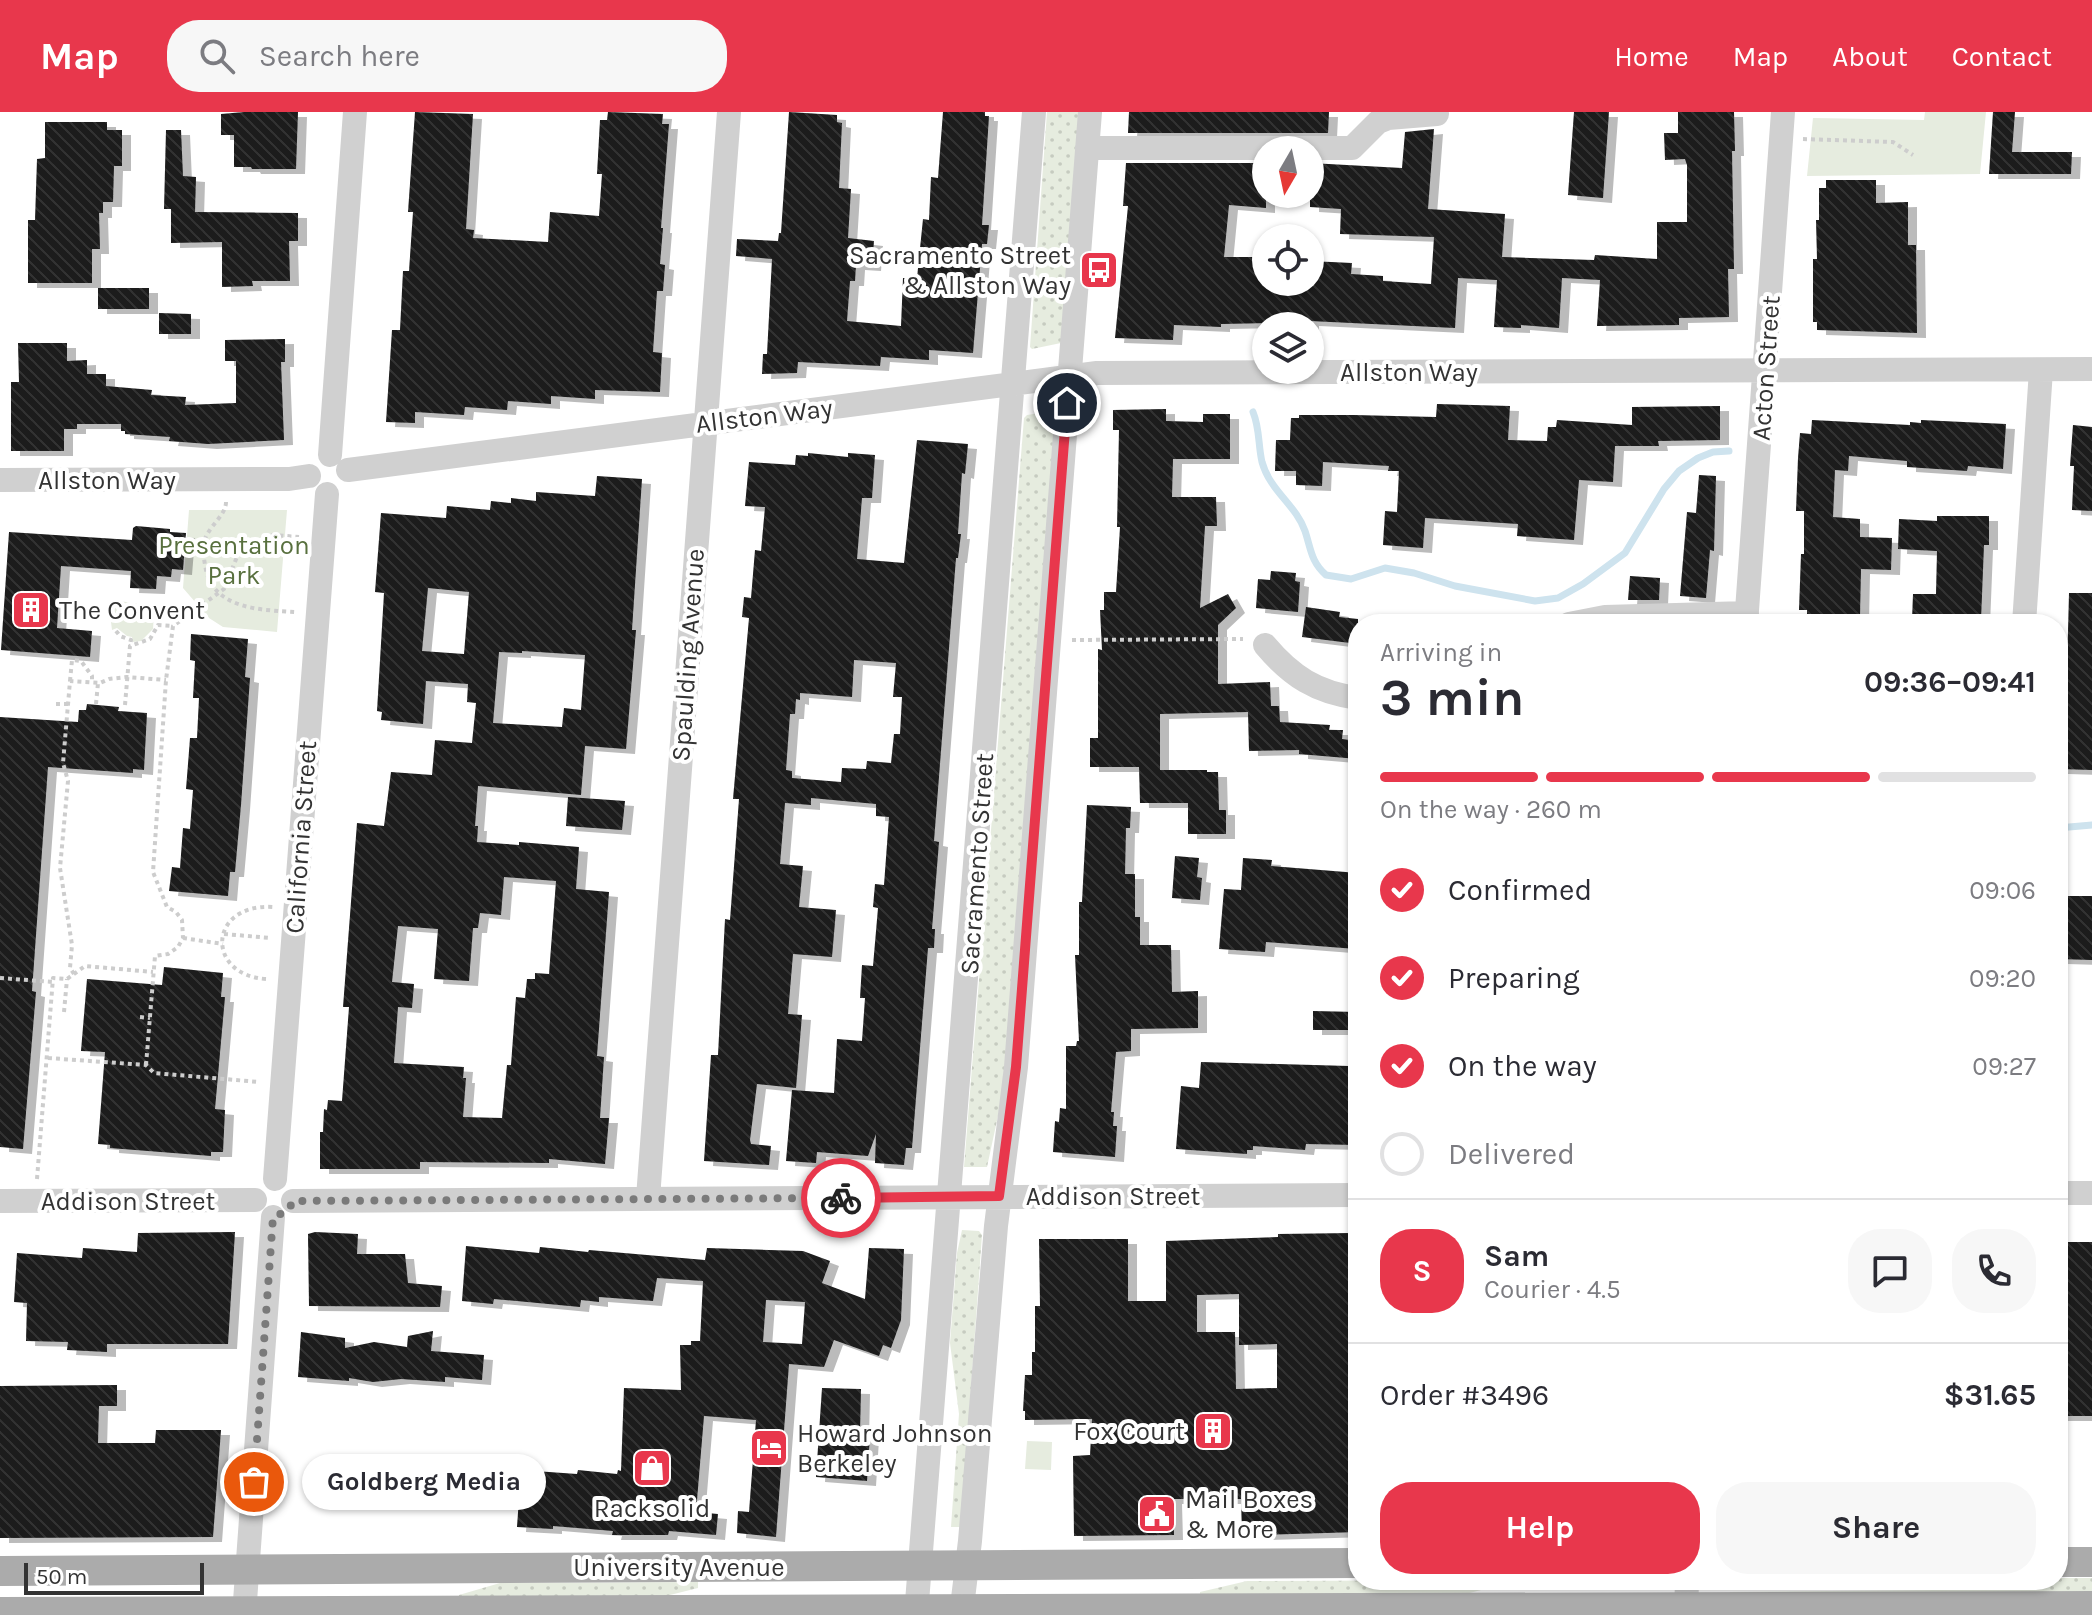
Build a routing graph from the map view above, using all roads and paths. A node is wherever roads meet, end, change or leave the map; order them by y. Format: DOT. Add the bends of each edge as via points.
graph roads {
  1 [pos="355,112"];
  2 [pos="729,112"];
  3 [pos="1034,112"];
  4 [pos="1090,112"];
  5 [pos="1783,112"];
  6 [pos="1437,114"];
  7 [pos="1781,138"];
  8 [pos="1087,148"];
  9 [pos="1913,155"];
  10 [pos="2092,369"];
  11 [pos="2041,370"];
  12 [pos="1766,371"];
  13 [pos="1069,376"];
  14 [pos="1013,383"];
  15 [pos="706,424"];
  16 [pos="339,462"];
  17 [pos="309,476"];
  18 [pos="228,479"];
  19 [pos="0,480"];
  20 [pos="327,494"];
  21 [pos="324,538"];
  22 [pos="219,591"];
  23 [pos="318,613"];
  24 [pos="1746,614"];
  25 [pos="2025,614"];
  26 [pos="173,626"];
  27 [pos="116,631"];
  28 [pos="1049,640"];
  29 [pos="1265,645"];
  30 [pos="130,646"];
  31 [pos="127,677"];
  32 [pos="166,680"];
  33 [pos="70,681"];
  34 [pos="95,682"];
  35 [pos="1348,697"];
  36 [pos="56,704"];
  37 [pos="68,704"];
  38 [pos="96,704"];
  39 [pos="125,705"];
  40 [pos="295,909"];
  41 [pos="224,934"];
  42 [pos="183,938"];
  43 [pos="293,939"];
  44 [pos="223,944"];
  45 [pos="153,972"];
  46 [pos="74,974"];
  47 [pos="0,978"];
  48 [pos="67,979"];
  49 [pos="290,981"];
  50 [pos="53,982"];
  51 [pos="64,1012"];
  52 [pos="140,1017"];
  53 [pos="150,1018"];
  54 [pos="47,1058"];
  55 [pos="146,1065"];
  56 [pos="282,1084"];
  57 [pos="275,1179"];
  58 [pos="2068,1193"];
  59 [pos="2092,1193"];
  60 [pos="1348,1195"];
  61 [pos="999,1196"];
  62 [pos="648,1198"];
  63 [pos="947,1198"];
  64 [pos="0,1201"];
  65 [pos="35,1201"];
  66 [pos="293,1201"];
  67 [pos="264,1209"];
  68 [pos="2068,1562"];
  69 [pos="2092,1562"];
  70 [pos="1348,1563"];
  71 [pos="967,1565"];
  72 [pos="920,1566"];
  73 [pos="247,1570"];
  74 [pos="0,1571"];
  75 [pos="1686,1601"];
  76 [pos="2092,1606"];
  77 [pos="2051,1611"];
  78 [pos="0,1612"];
  79 [pos="917,1612"];
  80 [pos="962,1612"];
  81 [pos="244,1613"];
  1 -- 16 [label="street"];
  2 -- 15 [label="street, Spaulding Avenue"];
  3 -- 14 [label="street, Sacramento Street"];
  4 -- 8 [label="street, Sacramento Street"];
  5 -- 7 [label="street, Acton Street"];
  6 -- 8 [label="street" via="1378,122 1352,148"];
  7 -- 9 [label="path" via="1893,142"];
  7 -- 12 [label="street, Acton Street"];
  8 -- 13 [label="street, Sacramento Street"];
  10 -- 11 [label="street, Allston Way"];
  11 -- 12 [label="street, Allston Way"];
  11 -- 25 [label="street"];
  12 -- 13 [label="street, Allston Way"];
  12 -- 24 [label="street, Acton Street"];
  13 -- 14 [label="street, Allston Way"];
  13 -- 28 [label="street, Sacramento Street"];
  14 -- 15 [label="street, Allston Way"];
  14 -- 63 [label="street, Sacramento Street"];
  15 -- 16 [label="street, Allston Way"];
  15 -- 62 [label="street, Spaulding Avenue"];
  16 -- 17 [label="street" via="314,461"];
  16 -- 20 [label="street" via="343,487"];
  17 -- 18 [label="street, Allston Way"];
  17 -- 20 [label="street" via="315,488"];
  18 -- 19 [label="street, Allston Way"];
  18 -- 22 [label="path" via="226,509 210,528 204,549 208,578"];
  20 -- 21 [label="street, California Street"];
  21 -- 22 [label="path" via="258,538 239,552"];
  21 -- 23 [label="street, California Street"];
  22 -- 23 [label="path" via="255,610"];
  22 -- 26 [label="path"];
  23 -- 40 [label="street, California Street"];
  26 -- 30 [label="path" via="158,625 150,639"];
  26 -- 32 [label="path"];
  27 -- 30 [label="path" via="131,640"];
  28 -- 29 [label="path" via="1236,637"];
  28 -- 61 [label="street, Sacramento Street" via="1016,1067"];
  29 -- 35 [label="street" via="1283,668 1309,685"];
  30 -- 31 [label="path"];
  31 -- 32 [label="path"];
  31 -- 34 [label="path"];
  31 -- 39 [label="path"];
  32 -- 42 [label="path" via="153,872 167,907 182,920"];
  33 -- 34 [label="path"];
  33 -- 34 [label="path" via="72,660 81,661"];
  33 -- 37 [label="path"];
  34 -- 38 [label="path"];
  36 -- 37 [label="path"];
  37 -- 46 [label="path" via="60,868"];
  40 -- 41 [label="path" via="260,906 241,911 230,918"];
  40 -- 43 [label="street, California Street"];
  41 -- 43 [label="path"];
  41 -- 44 [label="path"];
  42 -- 44 [label="path"];
  42 -- 45 [label="path" via="168,954 155,956"];
  43 -- 49 [label="street, California Street"];
  44 -- 49 [label="path" via="232,968 245,976"];
  45 -- 46 [label="path" via="85,966"];
  45 -- 53 [label="path"];
  46 -- 48 [label="path"];
  47 -- 50 [label="path"];
  48 -- 50 [label="path"];
  48 -- 51 [label="path"];
  49 -- 56 [label="street, California Street"];
  50 -- 54 [label="path"];
  52 -- 53 [label="path"];
  53 -- 55 [label="path"];
  54 -- 55 [label="path"];
  54 -- 65 [label="path"];
  55 -- 56 [label="path" via="154,1073"];
  56 -- 57 [label="street, California Street"];
  57 -- 66 [label="street" via="290,1188"];
  57 -- 67 [label="street" via="258,1188"];
  58 -- 59 [label="street"];
  60 -- 61 [label="street, Addison Street"];
  61 -- 63 [label="street, Addison Street"];
  61 -- 71 [label="street, Sacramento Street"];
  62 -- 63 [label="street, Addison Street"];
  62 -- 66 [label="street, Addison Street"];
  63 -- 72 [label="street, Sacramento Street"];
  64 -- 65 [label="street, Addison Street"];
  65 -- 67 [label="street, Addison Street"];
  66 -- 67 [label="street" via="288,1211"];
  67 -- 73 [label="street"];
  68 -- 69 [label="main road"];
  70 -- 71 [label="main road, University Avenue"];
  71 -- 72 [label="main road, University Avenue"];
  71 -- 80 [label="street, Sacramento Street"];
  72 -- 73 [label="main road, University Avenue"];
  72 -- 79 [label="street, Sacramento Street"];
  73 -- 74 [label="main road, University Avenue"];
  73 -- 81 [label="street"];
  75 -- 77 [label="main road, University Avenue"];
  75 -- 80 [label="main road, University Avenue"];
  76 -- 77 [label="main road, University Avenue"];
  78 -- 81 [label="main road, University Avenue"];
  79 -- 80 [label="main road, University Avenue"];
  79 -- 81 [label="main road, University Avenue"];
}
